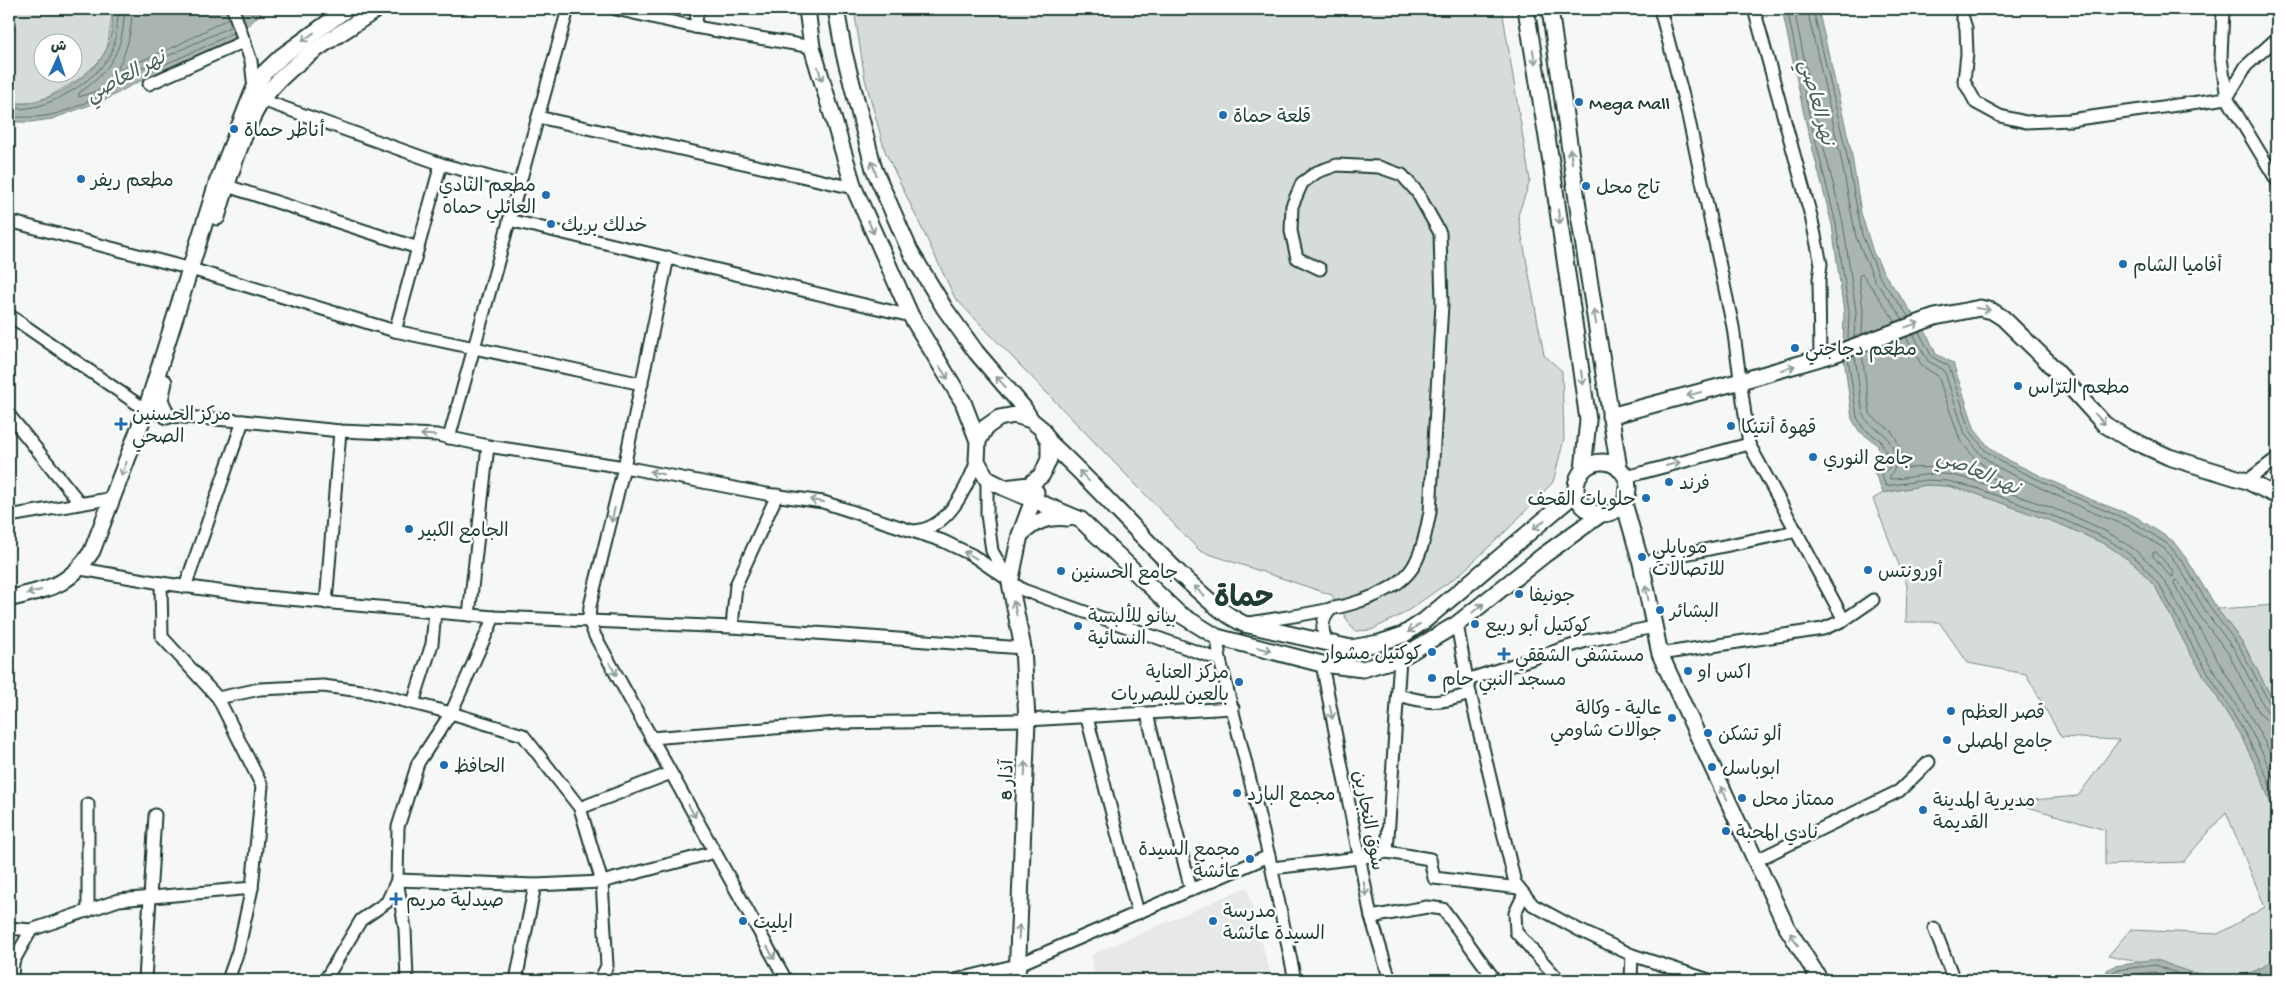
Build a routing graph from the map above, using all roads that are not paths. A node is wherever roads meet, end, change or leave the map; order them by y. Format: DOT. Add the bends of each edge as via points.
graph roads {
  1 [pos="233,9"];
  2 [pos="347,9"];
  3 [pos="377,9"];
  4 [pos="568,9"];
  5 [pos="616,9"];
  6 [pos="698,9"];
  7 [pos="807,9"];
  8 [pos="836,9"];
  9 [pos="1526,9"];
  10 [pos="1550,9"];
  11 [pos="1660,9"];
  12 [pos="1754,9"];
  13 [pos="1960,9"];
  14 [pos="2223,9"];
  15 [pos="695,27"];
  16 [pos="2277,38"];
  17 [pos="245,41"];
  18 [pos="812,47"];
  19 [pos="149,84"];
  20 [pos="258,95"];
  21 [pos="2227,98"];
  22 [pos="538,117"];
  23 [pos="441,164"];
  24 [pos="2277,181"];
  25 [pos="222,184"];
  26 [pos="519,185"];
  27 [pos="854,188"];
  28 [pos="509,220"];
  29 [pos="9,222"];
  30 [pos="418,248"];
  31 [pos="668,257"];
  32 [pos="1320,269"];
  33 [pos="195,270"];
  34 [pos="9,315"];
  35 [pos="911,316"];
  36 [pos="395,331"];
  37 [pos="474,348"];
  38 [pos="1827,356"];
  39 [pos="1741,381"];
  40 [pos="642,384"];
  41 [pos="146,410"];
  42 [pos="9,415"];
  43 [pos="167,416"];
  44 [pos="1610,416"];
  45 [pos="1031,420"];
  46 [pos="243,421"];
  47 [pos="340,431"];
  48 [pos="449,438"];
  49 [pos="978,442"];
  50 [pos="1049,442"];
  51 [pos="1749,444"];
  52 [pos="488,446"];
  53 [pos="2277,458"];
  54 [pos="977,461"];
  55 [pos="624,467"];
  56 [pos="1583,470"];
  57 [pos="1622,473"];
  58 [pos="1042,475"];
  59 [pos="987,478"];
  60 [pos="2247,481"];
  61 [pos="1005,488"];
  62 [pos="1576,493"];
  63 [pos="777,495"];
  64 [pos="2277,496"];
  65 [pos="114,498"];
  66 [pos="1033,500"];
  67 [pos="80,503"];
  68 [pos="1624,503"];
  69 [pos="1601,514"];
  70 [pos="9,516"];
  71 [pos="1081,520"];
  72 [pos="907,531"];
  73 [pos="1797,531"];
  74 [pos="1020,534"];
  75 [pos="1641,563"];
  76 [pos="81,568"];
  77 [pos="1010,583"];
  78 [pos="161,584"];
  79 [pos="185,587"];
  80 [pos="9,599"];
  81 [pos="1873,600"];
  82 [pos="326,603"];
  83 [pos="1332,608"];
  84 [pos="435,612"];
  85 [pos="469,615"];
  86 [pos="494,617"];
  87 [pos="590,620"];
  88 [pos="1844,620"];
  89 [pos="1244,624"];
  90 [pos="1457,624"];
  91 [pos="732,627"];
  92 [pos="1654,627"];
  93 [pos="1217,637"];
  94 [pos="1329,644"];
  95 [pos="1023,648"];
  96 [pos="1660,654"];
  97 [pos="1400,658"];
  98 [pos="1220,660"];
  99 [pos="1322,664"];
  100 [pos="1466,680"];
  101 [pos="1470,694"];
  102 [pos="1398,695"];
  103 [pos="218,698"];
  104 [pos="413,703"];
  105 [pos="1233,708"];
  106 [pos="451,713"];
  107 [pos="1147,714"];
  108 [pos="1087,718"];
  109 [pos="1027,720"];
  110 [pos="651,738"];
  111 [pos="1929,762"];
  112 [pos="671,773"];
  113 [pos="88,804"];
  114 [pos="580,808"];
  115 [pos="155,815"];
  116 [pos="715,852"];
  117 [pos="1386,852"];
  118 [pos="1269,856"];
  119 [pos="1359,858"];
  120 [pos="1757,860"];
  121 [pos="1272,868"];
  122 [pos="397,880"];
  123 [pos="602,882"];
  124 [pos="535,884"];
  125 [pos="252,888"];
  126 [pos="1191,890"];
  127 [pos="1521,891"];
  128 [pos="150,898"];
  129 [pos="88,911"];
  130 [pos="1138,913"];
  131 [pos="1371,917"];
  132 [pos="9,928"];
  133 [pos="1934,928"];
  134 [pos="31,930"];
  135 [pos="1632,955"];
  136 [pos="1017,973"];
  137 [pos="1384,978"];
  138 [pos="12,980"];
  139 [pos="145,980"];
  140 [pos="228,980"];
  141 [pos="325,980"];
  142 [pos="406,980"];
  143 [pos="516,980"];
  144 [pos="600,980"];
  145 [pos="786,980"];
  146 [pos="955,980"];
  147 [pos="1295,980"];
  148 [pos="1495,980"];
  149 [pos="1559,980"];
  150 [pos="1632,980"];
  151 [pos="1709,980"];
  152 [pos="1820,980"];
  153 [pos="1954,980"];
  1 -- 17 [label="street"];
  2 -- 20 [label="main road, one-way" via="264,73"];
  3 -- 20 [label="main road"];
  4 -- 22 [label="street"];
  5 -- 15 [label="street"];
  6 -- 15 [label="street"];
  7 -- 18 [label="main road"];
  45 -- 8 [label="main road, one-way" via="945,310 910,250 874,169"];
  9 -- 56 [label="main road, one-way" via="1588,420"];
  44 -- 10 [label="main road, one-way"];
  11 -- 39 [label="street" via="1687,111 1733,327"];
  12 -- 38 [label="street" via="1822,264 1819,279"];
  13 -- 21 [label="street" via="1966,28 1964,81 1976,103 2000,116 2026,122 2070,120"];
  14 -- 21 [label="street" via="2221,58"];
  15 -- 18 [label="street"];
  16 -- 21 [label="street" via="2246,66"];
  17 -- 19 [label="street"];
  17 -- 20 [label="street"];
  18 -- 27 [label="main road, one-way"];
  20 -- 23 [label="street"];
  20 -- 25 [label="main road"];
  21 -- 24 [label="street"];
  22 -- 26 [label="street"];
  22 -- 27 [label="street"];
  23 -- 26 [label="street"];
  23 -- 30 [label="street"];
  25 -- 30 [label="street"];
  25 -- 33 [label="main road"];
  26 -- 28 [label="street"];
  27 -- 35 [label="main road, one-way"];
  28 -- 31 [label="street"];
  28 -- 37 [label="street"];
  29 -- 33 [label="street"];
  30 -- 36 [label="street"];
  31 -- 35 [label="street"];
  31 -- 40 [label="street"];
  32 -- 83 [label="street" via="1297,258 1291,231 1292,206 1302,183 1317,172 1337,165 1379,167 1402,175 1418,192 1440,233 1442,314 1430,512 1424,542 1412,568 1400,581 1378,595"];
  33 -- 36 [label="street"];
  33 -- 41 [label="main road"];
  33 -- 43 [label="main road" via="160,400"];
  34 -- 41 [label="street"];
  35 -- 49 [label="main road, one-way" via="963,402"];
  36 -- 37 [label="street"];
  37 -- 40 [label="street"];
  37 -- 48 [label="street"];
  39 -- 38 [label="main road, one-way"];
  38 -- 60 [label="main road, one-way" via="1936,317 1973,308 1992,310 2045,359 2104,424 2169,457"];
  39 -- 44 [label="main road, one-way"];
  39 -- 51 [label="street"];
  40 -- 55 [label="street"];
  41 -- 43 [label="street"];
  41 -- 65 [label="main road, one-way"];
  42 -- 67 [label="street"];
  43 -- 46 [label="street"];
  44 -- 57 [label="main road"];
  45 -- 49 [label="main road" via="1015,416 999,418 986,427"];
  45 -- 50 [label="main road" via="1042,429"];
  46 -- 47 [label="street"];
  46 -- 79 [label="street"];
  48 -- 47 [label="street, one-way"];
  47 -- 82 [label="street"];
  48 -- 52 [label="street"];
  49 -- 54 [label="main road"];
  50 -- 58 [label="main road" via="1049,459"];
  89 -- 50 [label="main road, one-way" via="1214,605"];
  57 -- 51 [label="street, one-way"];
  51 -- 73 [label="street"];
  52 -- 55 [label="street"];
  52 -- 85 [label="street"];
  53 -- 60 [label="street"];
  54 -- 59 [label="main road"];
  54 -- 72 [label="street" via="964,491 936,525"];
  63 -- 55 [label="street, one-way"];
  55 -- 87 [label="street, one-way" via="590,606"];
  56 -- 57 [label="main road" via="1589,465 1605,462"];
  56 -- 62 [label="main road" via="1578,477"];
  57 -- 68 [label="main road" via="1628,490"];
  58 -- 61 [label="main road" via="1025,487"];
  58 -- 66 [label="main road"];
  59 -- 61 [label="main road"];
  59 -- 77 [label="street" via="992,551"];
  60 -- 64 [label="main road"];
  61 -- 66 [label="main road"];
  62 -- 69 [label="main road" via="1584,508"];
  62 -- 94 [label="main road, one-way" via="1446,603 1403,635 1350,648"];
  72 -- 63 [label="street, one-way" via="824,502"];
  63 -- 91 [label="street" via="736,585"];
  65 -- 67 [label="street"];
  65 -- 76 [label="main road" via="92,551"];
  66 -- 71 [label="main road"];
  66 -- 74 [label="main road"];
  67 -- 70 [label="street"];
  68 -- 69 [label="main road" via="1610,514"];
  68 -- 75 [label="main road"];
  90 -- 69 [label="main road, one-way"];
  71 -- 74 [label="main road" via="1044,518"];
  71 -- 93 [label="main road" via="1178,613"];
  77 -- 72 [label="street, one-way" via="972,555"];
  73 -- 75 [label="street"];
  73 -- 88 [label="street"];
  74 -- 77 [label="main road"];
  92 -- 75 [label="main road, one-way"];
  76 -- 78 [label="street"];
  76 -- 80 [label="main road, one-way" via="54,587"];
  95 -- 77 [label="main road, 8 آذار, one-way"];
  77 -- 98 [label="street"];
  78 -- 79 [label="street"];
  78 -- 103 [label="street" via="162,637"];
  79 -- 82 [label="street"];
  81 -- 88 [label="street"];
  82 -- 84 [label="street"];
  83 -- 89 [label="street"];
  83 -- 94 [label="street" via="1323,625"];
  84 -- 85 [label="street"];
  84 -- 104 [label="street" via="432,644"];
  85 -- 86 [label="street"];
  86 -- 87 [label="street"];
  86 -- 106 [label="street"];
  87 -- 91 [label="street"];
  87 -- 110 [label="street, one-way" via="595,636"];
  88 -- 96 [label="street" via="1823,629"];
  89 -- 94 [label="main road"];
  90 -- 97 [label="main road"];
  90 -- 100 [label="street"];
  91 -- 95 [label="street"];
  92 -- 96 [label="main road"];
  92 -- 100 [label="street" via="1586,641"];
  93 -- 98 [label="street"];
  93 -- 99 [label="main road, one-way"];
  95 -- 109 [label="main road, 8 آذار"];
  120 -- 96 [label="main road, one-way"];
  97 -- 99 [label="main road" via="1363,669"];
  97 -- 102 [label="street"];
  98 -- 105 [label="street"];
  99 -- 119 [label="street, سوق النجارين, one-way"];
  100 -- 101 [label="street"];
  101 -- 102 [label="street" via="1440,703"];
  101 -- 127 [label="street" via="1515,883"];
  102 -- 117 [label="street"];
  103 -- 104 [label="street" via="260,689 323,686 369,692"];
  103 -- 125 [label="street" via="262,786"];
  104 -- 106 [label="street"];
  105 -- 107 [label="street"];
  105 -- 118 [label="street"];
  106 -- 114 [label="street" via="523,736"];
  106 -- 122 [label="street" via="418,763 398,826"];
  107 -- 108 [label="street"];
  107 -- 126 [label="street"];
  108 -- 109 [label="street"];
  108 -- 130 [label="street"];
  109 -- 110 [label="street" via="837,723"];
  136 -- 109 [label="main road, 8 آذار, one-way"];
  110 -- 112 [label="street"];
  111 -- 120 [label="street" via="1899,791"];
  112 -- 114 [label="street"];
  112 -- 116 [label="street, one-way"];
  113 -- 129 [label="street"];
  114 -- 123 [label="street"];
  115 -- 128 [label="street"];
  116 -- 123 [label="street"];
  116 -- 145 [label="street, one-way"];
  117 -- 119 [label="street"];
  117 -- 127 [label="street" via="1430,859 1434,878"];
  118 -- 121 [label="street"];
  118 -- 126 [label="street"];
  119 -- 121 [label="street"];
  119 -- 131 [label="street, سوق النجارين, one-way"];
  152 -- 120 [label="main road, one-way" via="1786,926"];
  121 -- 147 [label="street"];
  122 -- 124 [label="street"];
  122 -- 141 [label="street" via="387,902 362,920"];
  122 -- 142 [label="street" via="405,928"];
  123 -- 124 [label="street"];
  123 -- 144 [label="street" via="607,966"];
  124 -- 143 [label="street"];
  125 -- 128 [label="street"];
  125 -- 140 [label="street"];
  126 -- 130 [label="street"];
  127 -- 135 [label="street" via="1533,905"];
  127 -- 149 [label="street" via="1515,913 1516,932"];
  128 -- 129 [label="street" via="119,900"];
  128 -- 139 [label="street"];
  129 -- 134 [label="street"];
  130 -- 136 [label="street"];
  131 -- 137 [label="street, سوق النجارين"];
  131 -- 148 [label="street" via="1427,907 1443,909"];
  132 -- 134 [label="street"];
  133 -- 153 [label="street"];
  134 -- 138 [label="street" via="13,962"];
  135 -- 150 [label="street"];
  135 -- 151 [label="street"];
  136 -- 146 [label="street"];
}
